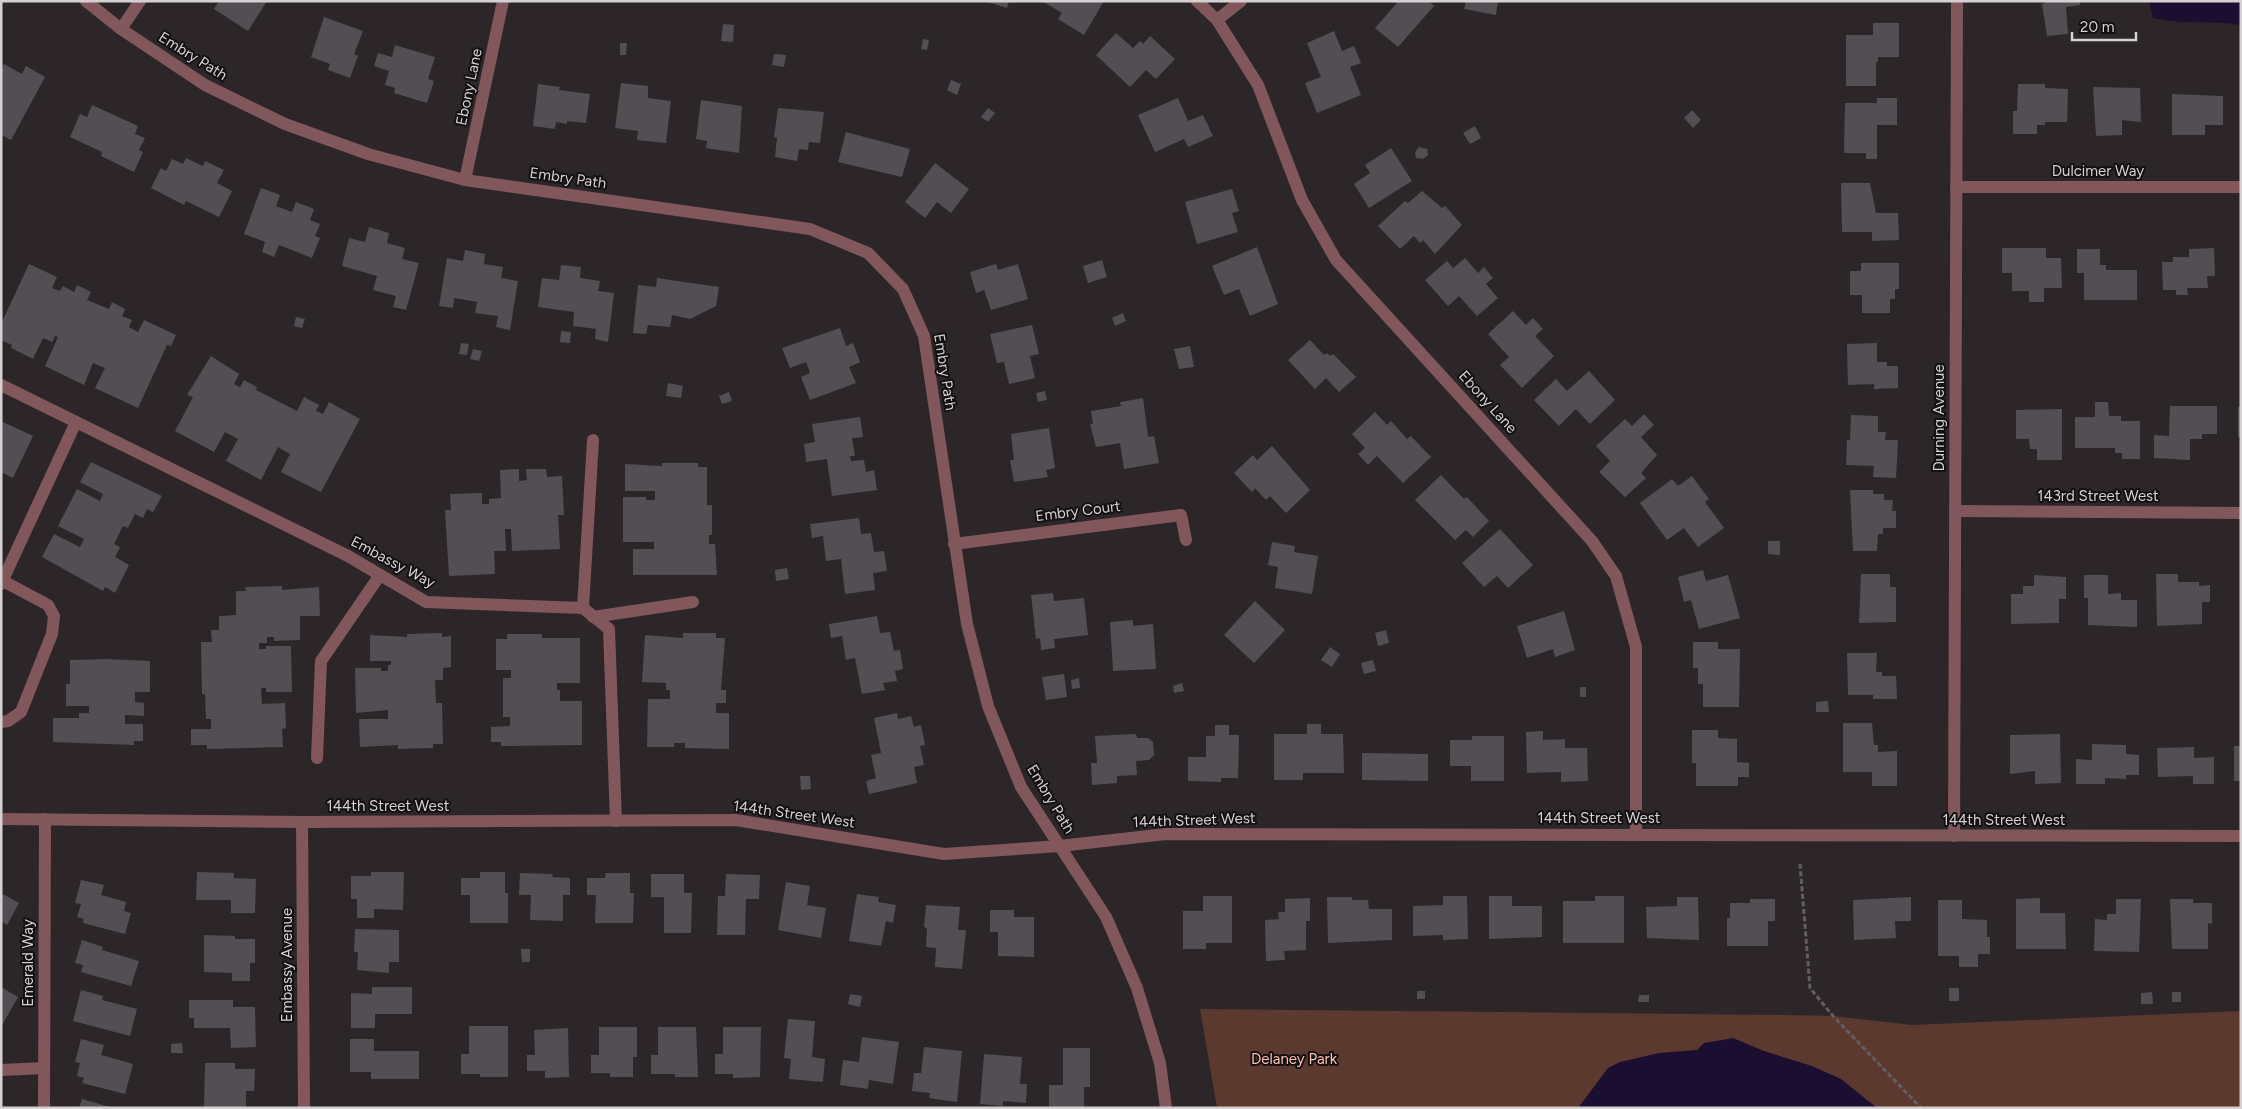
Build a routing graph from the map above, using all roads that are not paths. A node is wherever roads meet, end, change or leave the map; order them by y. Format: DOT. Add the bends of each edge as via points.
graph roads {
  1 [pos="86,1"];
  2 [pos="140,1"];
  3 [pos="503,1"];
  4 [pos="1197,1"];
  5 [pos="1241,1"];
  6 [pos="1957,1"];
  7 [pos="1217,20"];
  8 [pos="121,29"];
  9 [pos="466,180"];
  10 [pos="1956,187"];
  11 [pos="2241,187"];
  12 [pos="1,385"];
  13 [pos="76,422"];
  14 [pos="593,440"];
  15 [pos="1955,511"];
  16 [pos="2241,512"];
  17 [pos="1186,540"];
  18 [pos="954,544"];
  19 [pos="380,575"];
  20 [pos="2,582"];
  21 [pos="692,602"];
  22 [pos="583,608"];
  23 [pos="593,617"];
  24 [pos="1,722"];
  25 [pos="317,758"];
  26 [pos="1,819"];
  27 [pos="45,819"];
  28 [pos="616,821"];
  29 [pos="302,822"];
  30 [pos="1636,835"];
  31 [pos="1954,836"];
  32 [pos="2241,836"];
  33 [pos="1060,846"];
  34 [pos="44,1068"];
  35 [pos="1,1070"];
  36 [pos="44,1108"];
  37 [pos="304,1108"];
  38 [pos="1166,1108"];
  1 -- 8 [label="street, Embry Path"];
  2 -- 8 [label="street"];
  3 -- 9 [label="street, Ebony Lane"];
  4 -- 7 [label="street, Ebony Lane"];
  5 -- 7 [label="street"];
  6 -- 10 [label="street, Durning Avenue"];
  7 -- 30 [label="street, Ebony Lane" via="1258,85 1302,200 1336,260 1592,541 1616,576 1636,647"];
  8 -- 9 [label="street, Embry Path" via="206,85 285,124 368,154"];
  9 -- 18 [label="street, Embry Path" via="810,229 868,253 903,289 924,336"];
  10 -- 11 [label="street, Dulcimer Way"];
  10 -- 15 [label="street, Durning Avenue"];
  12 -- 13 [label="street, Embassy Way"];
  13 -- 19 [label="street, Embassy Way" via="348,556"];
  13 -- 20 [label="street"];
  14 -- 22 [label="street"];
  15 -- 16 [label="street, 143rd Street West"];
  15 -- 31 [label="street, Durning Avenue"];
  17 -- 18 [label="street, Embry Court" via="1181,515"];
  18 -- 33 [label="street, Embry Path" via="967,624 988,706 1021,786"];
  19 -- 22 [label="street, Embassy Way" via="426,602"];
  19 -- 25 [label="street" via="321,661"];
  20 -- 24 [label="street" via="48,605 54,616 52,634 21,712"];
  21 -- 23 [label="street"];
  22 -- 23 [label="street"];
  23 -- 28 [label="street" via="609,629"];
  26 -- 27 [label="street, 144th Street West"];
  27 -- 29 [label="street, 144th Street West"];
  27 -- 34 [label="street, Emerald Way"];
  28 -- 29 [label="street, 144th Street West"];
  28 -- 33 [label="street, 144th Street West" via="736,820 944,854"];
  29 -- 37 [label="street, Embassy Avenue"];
  30 -- 31 [label="street, 144th Street West"];
  30 -- 33 [label="street, 144th Street West" via="1166,834"];
  31 -- 32 [label="street, 144th Street West"];
  33 -- 38 [label="street, Embry Path" via="1106,917 1137,988 1160,1063"];
  34 -- 35 [label="street"];
  34 -- 36 [label="street, Emerald Way"];
}
